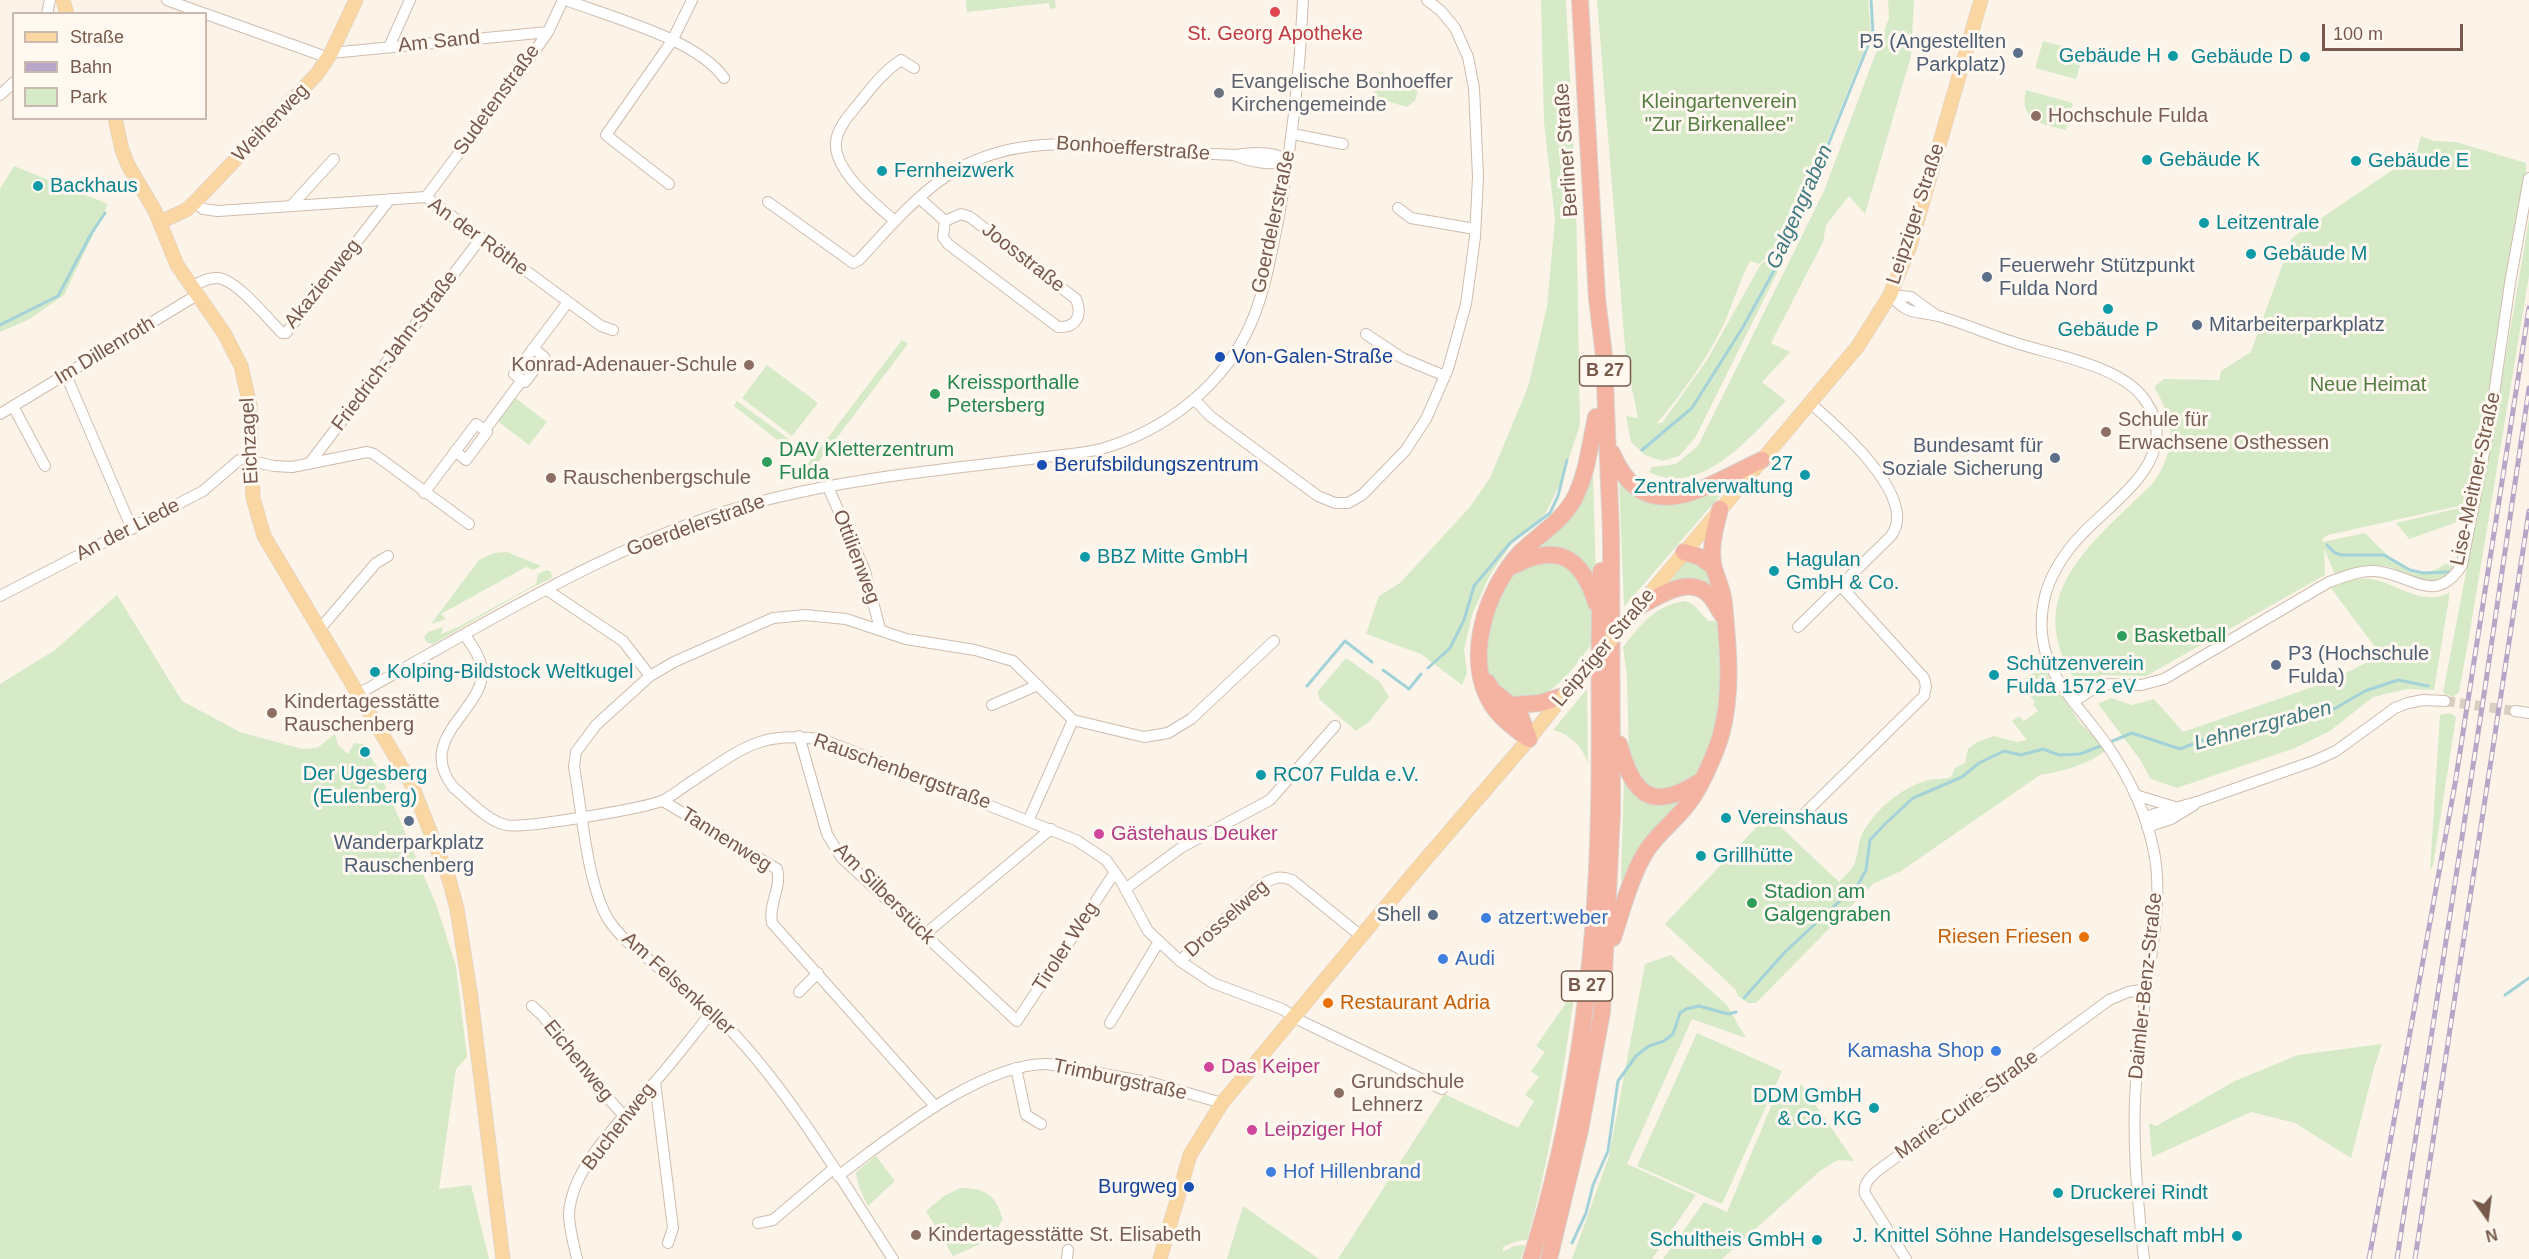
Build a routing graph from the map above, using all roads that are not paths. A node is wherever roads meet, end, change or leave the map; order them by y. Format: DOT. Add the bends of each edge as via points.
graph roads {
  1 [pos="167,0"];
  2 [pos="356,0"];
  3 [pos="410,0"];
  4 [pos="564,0"];
  5 [pos="692,0"];
  6 [pos="1303,0"];
  7 [pos="1426,0"];
  8 [pos="1580,0"];
  9 [pos="1981,0"];
  10 [pos="200,12"];
  11 [pos="207,15"];
  12 [pos="548,32"];
  13 [pos="672,41"];
  14 [pos="389,47"];
  15 [pos="330,55"];
  16 [pos="914,68"];
  17 [pos="724,78"];
  18 [pos="12,84"];
  19 [pos="0,95"];
  20 [pos="115,120"];
  21 [pos="1293,134"];
  22 [pos="1343,144"];
  23 [pos="334,159"];
  24 [pos="1288,160"];
  25 [pos="2529,178"];
  26 [pos="669,183"];
  27 [pos="426,197"];
  28 [pos="919,198"];
  29 [pos="390,199"];
  30 [pos="195,202"];
  31 [pos="768,202"];
  32 [pos="291,206"];
  33 [pos="1398,208"];
  34 [pos="895,221"];
  35 [pos="945,221"];
  36 [pos="160,222"];
  37 [pos="1475,230"];
  38 [pos="481,238"];
  39 [pos="194,291"];
  40 [pos="1890,295"];
  41 [pos="1597,298"];
  42 [pos="568,302"];
  43 [pos="613,330"];
  44 [pos="1366,334"];
  45 [pos="66,375"];
  46 [pos="1445,376"];
  47 [pos="1194,399"];
  48 [pos="1810,403"];
  49 [pos="13,406"];
  50 [pos="0,414"];
  51 [pos="1596,417"];
  52 [pos="1608,444"];
  53 [pos="251,459"];
  54 [pos="1762,460"];
  55 [pos="309,464"];
  56 [pos="45,466"];
  57 [pos="828,487"];
  58 [pos="424,493"];
  59 [pos="1720,509"];
  60 [pos="469,524"];
  61 [pos="132,529"];
  62 [pos="1684,552"];
  63 [pos="388,556"];
  64 [pos="1714,567"];
  65 [pos="1507,569"];
  66 [pos="1840,585"];
  67 [pos="547,590"];
  68 [pos="0,596"];
  69 [pos="1635,612"];
  70 [pos="1723,613"];
  71 [pos="1599,615"];
  72 [pos="1798,627"];
  73 [pos="880,629"];
  74 [pos="319,630"];
  75 [pos="465,635"];
  76 [pos="1274,641"];
  77 [pos="1481,674"];
  78 [pos="650,676"];
  79 [pos="1038,685"];
  80 [pos="358,694"];
  81 [pos="1560,700"];
  82 [pos="2440,701"];
  83 [pos="2073,702"];
  84 [pos="992,705"];
  85 [pos="1513,705"];
  86 [pos="2515,711"];
  87 [pos="2529,713"];
  88 [pos="1073,720"];
  89 [pos="1614,723"];
  90 [pos="1335,726"];
  91 [pos="799,736"];
  92 [pos="1529,739"];
  93 [pos="1700,782"];
  94 [pos="2135,795"];
  95 [pos="663,801"];
  96 [pos="2200,801"];
  97 [pos="2175,807"];
  98 [pos="1806,812"];
  99 [pos="583,817"];
  100 [pos="1029,819"];
  101 [pos="2145,822"];
  102 [pos="1051,829"];
  103 [pos="1115,872"];
  104 [pos="1125,889"];
  105 [pos="924,935"];
  106 [pos="1361,936"];
  107 [pos="1158,943"];
  108 [pos="1180,962"];
  109 [pos="1606,962"];
  110 [pos="818,973"];
  111 [pos="2147,989"];
  112 [pos="799,992"];
  113 [pos="532,1006"];
  114 [pos="712,1012"];
  115 [pos="1293,1017"];
  116 [pos="1017,1021"];
  117 [pos="1110,1023"];
  118 [pos="1016,1068"];
  119 [pos="654,1082"];
  120 [pos="1442,1089"];
  121 [pos="1222,1103"];
  122 [pos="935,1106"];
  123 [pos="624,1116"];
  124 [pos="1041,1124"];
  125 [pos="836,1173"];
  126 [pos="758,1223"];
  127 [pos="1547,1236"];
  128 [pos="668,1242"];
  129 [pos="1164,1257"];
  130 [pos="503,1259"];
  131 [pos="577,1259"];
  132 [pos="893,1259"];
  133 [pos="1531,1259"];
  134 [pos="1549,1259"];
  135 [pos="1906,1259"];
  136 [pos="2144,1259"];
  1 -- 10 [label="street"];
  2 -- 15 [label="main road, Weiherweg"];
  3 -- 14 [label="street"];
  4 -- 12 [label="street, Sudetenstraße"];
  4 -- 13 [label="street"];
  5 -- 13 [label="street"];
  6 -- 21 [label="street, Goerdelerstraße"];
  7 -- 37 [label="street" via="1455,28 1468,57 1474,88 1478,177"];
  8 -- 41 [label="highway, Berliner Straße / B 27"];
  9 -- 40 [label="main road, Leipziger Straße" via="1919,218"];
  11 -- 15 [label="street"];
  12 -- 14 [label="street, Am Sand"];
  12 -- 27 [label="street, Sudetenstraße"];
  13 -- 17 [label="street" via="716,66"];
  13 -- 26 [label="street" via="606,135"];
  14 -- 15 [label="street, Am Sand"];
  15 -- 30 [label="main road, Weiherweg" via="317,74"];
  16 -- 34 [label="street" via="901,60 886,70 849,116 836,143 845,171"];
  18 -- 19 [label="street"];
  20 -- 36 [label="main road, Eichzagel" via="128,165"];
  21 -- 22 [label="street, Goerdelerstraße"];
  21 -- 24 [label="street, Goerdelerstraße"];
  23 -- 32 [label="street"];
  24 -- 28 [label="street, Bonhoefferstraße" via="1279,155 1251,153 1039,144 970,163"];
  24 -- 47 [label="street, Goerdelerstraße" via="1269,263 1250,326 1228,362"];
  25 -- 83 [label="street, Lise-Meitner-Straße" via="2490,423 2462,565 2454,577 2424,587 2373,571 2350,574 2329,582 2164,679 2141,685 2101,684"];
  27 -- 29 [label="street, An der Röthe"];
  27 -- 38 [label="street, An der Röthe"];
  28 -- 34 [label="street, Bonhoefferstraße"];
  28 -- 35 [label="street"];
  29 -- 32 [label="street, An der Röthe"];
  29 -- 39 [label="street, Akazienweg" via="286,333 225,280 212,278"];
  30 -- 32 [label="street, An der Röthe" via="210,211"];
  30 -- 36 [label="main road, Weiherweg"];
  31 -- 34 [label="street, Bonhoefferstraße" via="853,263"];
  33 -- 37 [label="street" via="1411,218"];
  35 -- 35 [label="street, Joosstraße" via="943,237 948,244 1058,327 1067,328 1075,323 1080,308 1076,299 970,217 961,214"];
  36 -- 39 [label="main road, Eichzagel" via="177,265"];
  37 -- 46 [label="street" via="1466,304"];
  38 -- 42 [label="street, An der Röthe"];
  38 -- 55 [label="street, Friedrich-Jahn-Straße"];
  39 -- 45 [label="street, Im Dillenroth"];
  39 -- 53 [label="main road, Eichzagel" via="224,333 240,366 250,405"];
  40 -- 48 [label="main road, Leipziger Straße" via="1858,346"];
  40 -- 83 [label="street, Daimler-Benz-Straße" via="1911,297 1938,316 2127,381 2143,397 2153,417 2156,441 2146,470 2075,542 2047,586 2041,612 2043,642 2049,667"];
  41 -- 51 [label="highway, B 27"];
  41 -- 52 [label="highway, B 27"];
  42 -- 43 [label="street, An der Röthe"];
  42 -- 58 [label="street" via="514,374 522,380 485,430 476,423"];
  44 -- 46 [label="street" via="1402,358"];
  45 -- 49 [label="street, Im Dillenroth"];
  45 -- 61 [label="street"];
  46 -- 47 [label="street" via="1426,419 1404,451 1362,495 1348,502 1335,503 1318,496 1210,416"];
  47 -- 57 [label="street, Goerdelerstraße" via="1152,429 1101,449"];
  48 -- 54 [label="main road, Leipziger Straße"];
  48 -- 66 [label="street" via="1860,448 1897,508 1896,529"];
  49 -- 50 [label="street, Im Dillenroth"];
  49 -- 56 [label="street"];
  51 -- 65 [label="highway" via="1580,486 1572,503"];
  51 -- 71 [label="highway, B 27"];
  52 -- 54 [label="highway" via="1627,482 1657,498 1690,493"];
  52 -- 89 [label="highway, B 27"];
  53 -- 55 [label="street, Friedrich-Jahn-Straße" via="283,467"];
  53 -- 61 [label="street, An der Liede" via="239,460 203,491"];
  53 -- 74 [label="main road, Eichzagel" via="253,498 261,530"];
  54 -- 59 [label="main road, Leipziger Straße"];
  55 -- 58 [label="street, Friedrich-Jahn-Straße" via="367,452"];
  57 -- 67 [label="street, Goerdelerstraße" via="770,498 710,516 620,553"];
  57 -- 73 [label="street, Ottilienweg" via="865,571"];
  58 -- 60 [label="street, Friedrich-Jahn-Straße"];
  59 -- 62 [label="main road, Leipziger Straße"];
  59 -- 64 [label="highway" via="1712,543"];
  61 -- 68 [label="street, An der Liede"];
  62 -- 64 [label="highway"];
  62 -- 69 [label="main road, Leipziger Straße"];
  63 -- 74 [label="street" via="376,563"];
  64 -- 70 [label="highway"];
  65 -- 71 [label="highway" via="1541,554 1557,554 1570,560 1590,584"];
  65 -- 77 [label="highway" via="1487,610 1479,657"];
  66 -- 72 [label="street"];
  66 -- 98 [label="street" via="1924,678 1926,686 1924,696"];
  67 -- 75 [label="street, Goerdelerstraße"];
  67 -- 78 [label="street" via="623,641"];
  69 -- 70 [label="highway" via="1687,586 1705,592"];
  69 -- 81 [label="main road, Leipziger Straße, bridge"];
  70 -- 93 [label="highway" via="1730,666 1726,712 1716,751"];
  71 -- 127 [label="highway, B 27" via="1599,813 1594,913 1585,1002"];
  73 -- 78 [label="street, Am Felsenkeller" via="846,619 805,615 773,618"];
  73 -- 79 [label="street, Am Felsenkeller" via="906,639 975,650 1013,661"];
  74 -- 80 [label="main road, Eichzagel"];
  75 -- 80 [label="street, Goerdelerstraße"];
  75 -- 99 [label="street, Rauschenbergstraße" via="480,659 482,673 479,685 445,742 443,761 448,781 490,817 508,826"];
  76 -- 88 [label="street" via="1191,719 1168,733 1144,737"];
  77 -- 85 [label="highway" via="1493,692"];
  77 -- 92 [label="highway" via="1493,707"];
  78 -- 99 [label="street, Am Felsenkeller" via="605,715 576,752 574,767"];
  79 -- 84 [label="street"];
  79 -- 88 [label="street, Am Felsenkeller"];
  80 -- 130 [label="main road, Eichzagel" via="411,783 457,909"];
  81 -- 85 [label="highway"];
  81 -- 92 [label="main road, Leipziger Straße"];
  82 -- 96 [label="street" via="2395,708 2336,751"];
  83 -- 94 [label="street, Daimler-Benz-Straße" via="2111,751"];
  85 -- 92 [label="highway" via="1524,721"];
  86 -- 87 [label="street"];
  88 -- 100 [label="street"];
  89 -- 93 [label="highway" via="1626,768 1641,790 1664,798 1683,793"];
  89 -- 109 [label="highway, B 27"];
  90 -- 104 [label="street" via="1270,800 1182,847"];
  91 -- 95 [label="street, Rauschenbergstraße" via="765,739 742,748"];
  91 -- 100 [label="street, Rauschenbergstraße" via="824,740"];
  91 -- 105 [label="street, Am Silberstück" via="827,834 834,846"];
  92 -- 106 [label="main road, Leipziger Straße"];
  93 -- 109 [label="highway" via="1691,801 1645,852"];
  94 -- 97 [label="street"];
  94 -- 101 [label="street, Daimler-Benz-Straße"];
  95 -- 99 [label="street, Rauschenbergstraße"];
  95 -- 110 [label="street, Tannenweg" via="777,869 780,879 770,914 772,923"];
  96 -- 97 [label="street"];
  96 -- 101 [label="street" via="2171,819"];
  97 -- 101 [label="street"];
  99 -- 114 [label="street, Am Felsenkeller" via="593,879 610,922"];
  100 -- 102 [label="street, Rauschenbergstraße"];
  101 -- 111 [label="street, Daimler-Benz-Straße" via="2154,853 2158,895"];
  102 -- 103 [label="street, Rauschenbergstraße" via="1106,860"];
  102 -- 105 [label="street"];
  103 -- 104 [label="street, Rauschenbergstraße"];
  103 -- 116 [label="street, Tiroler Weg"];
  104 -- 107 [label="street, Rauschenbergstraße"];
  105 -- 116 [label="street, Am Silberstück"];
  106 -- 108 [label="street, Drosselweg" via="1292,880 1273,877"];
  106 -- 115 [label="main road, Leipziger Straße"];
  107 -- 108 [label="street, Rauschenbergstraße"];
  107 -- 117 [label="street"];
  108 -- 115 [label="street, Rauschenbergstraße" via="1213,983 1282,1009"];
  109 -- 127 [label="highway, B 27" via="1602,1012 1588,1086"];
  110 -- 112 [label="street"];
  110 -- 122 [label="street, Tannenweg"];
  111 -- 135 [label="street, Marie-Curie-Straße" via="2109,1000 1867,1181 1865,1194"];
  111 -- 136 [label="street, Daimler-Benz-Straße" via="2133,1152"];
  113 -- 123 [label="street, Eichenweg"];
  114 -- 119 [label="street, Buchenweg"];
  114 -- 125 [label="street, Am Felsenkeller" via="739,1038 783,1095"];
  115 -- 120 [label="street, Rauschenbergstraße"];
  115 -- 121 [label="main road, Leipziger Straße"];
  118 -- 121 [label="street, Trimburgstraße" via="1034,1064 1060,1066 1153,1083"];
  118 -- 122 [label="street, Trimburgstraße"];
  118 -- 124 [label="street" via="1026,1115"];
  119 -- 123 [label="street, Buchenweg"];
  119 -- 128 [label="street" via="673,1228"];
  121 -- 129 [label="main road, Leipziger Straße" via="1190,1155"];
  122 -- 125 [label="street, Trimburgstraße"];
  123 -- 131 [label="street, Buchenweg" via="592,1157 576,1186 569,1213"];
  125 -- 126 [label="street, Trimburgstraße" via="773,1220"];
  125 -- 132 [label="street, Am Felsenkeller"];
  127 -- 133 [label="highway, B 27"];
  127 -- 134 [label="highway, B 27"];
}
